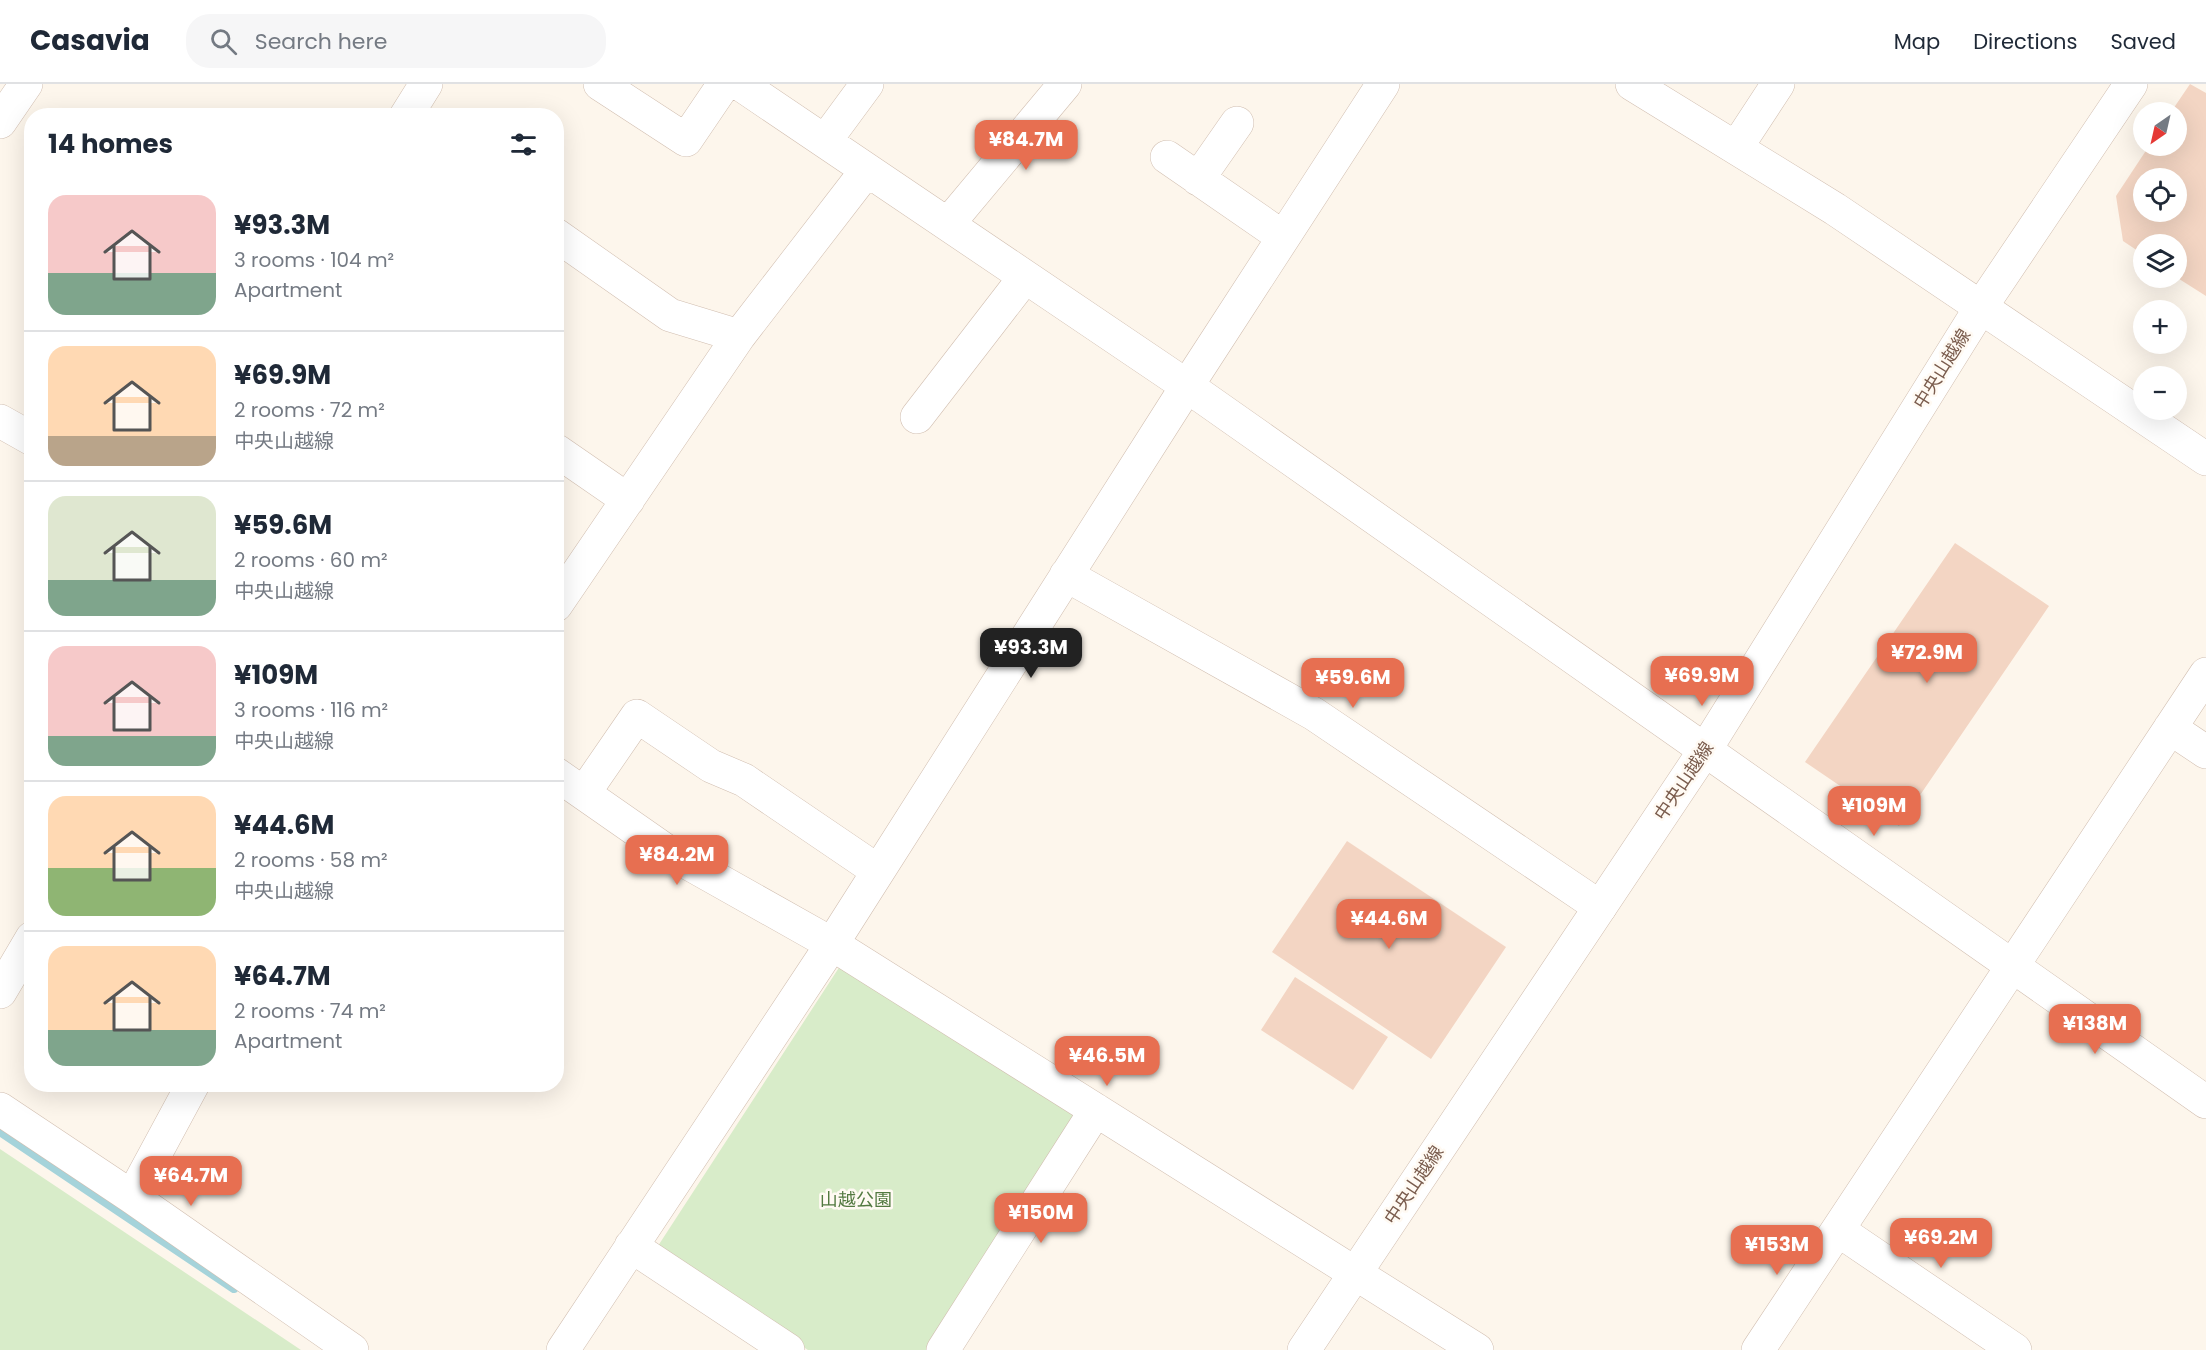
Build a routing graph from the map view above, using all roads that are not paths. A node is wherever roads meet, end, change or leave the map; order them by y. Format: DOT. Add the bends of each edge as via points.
graph roads {
  1 [pos="26,84"];
  2 [pos="426,84"];
  3 [pos="600,84"];
  4 [pos="724,84"];
  5 [pos="740,84"];
  6 [pos="867,84"];
  7 [pos="1065,84"];
  8 [pos="1383,84"];
  9 [pos="1632,84"];
  10 [pos="1778,84"];
  11 [pos="2130,84"];
  12 [pos="411,108"];
  13 [pos="0,122"];
  14 [pos="1237,123"];
  15 [pos="825,141"];
  16 [pos="1736,148"];
  17 [pos="1167,157"];
  18 [pos="867,170"];
  19 [pos="1198,179"];
  20 [pos="948,224"];
  21 [pos="1283,237"];
  22 [pos="564,241"];
  23 [pos="1025,277"];
  24 [pos="1981,307"];
  25 [pos="739,336"];
  26 [pos="1186,386"];
  27 [pos="917,417"];
  28 [pos="0,421"];
  29 [pos="24,434"];
  30 [pos="564,456"];
  31 [pos="2206,459"];
  32 [pos="628,500"];
  33 [pos="1066,575"];
  34 [pos="564,593"];
  35 [pos="2206,674"];
  36 [pos="2170,728"];
  37 [pos="1706,750"];
  38 [pos="2206,752"];
  39 [pos="564,779"];
  40 [pos="584,793"];
  41 [pos="878,871"];
  42 [pos="1600,907"];
  43 [pos="832,944"];
  44 [pos="24,952"];
  45 [pos="2014,965"];
  46 [pos="0,992"];
  47 [pos="189,1092"];
  48 [pos="2206,1102"];
  49 [pos="0,1108"];
  50 [pos="1096,1110"];
  51 [pos="132,1197"];
  52 [pos="1838,1230"];
  53 [pos="632,1246"];
  54 [pos="1355,1273"];
  55 [pos="352,1350"];
  56 [pos="563,1350"];
  57 [pos="788,1350"];
  58 [pos="943,1350"];
  59 [pos="1304,1350"];
  60 [pos="1477,1350"];
  61 [pos="1758,1350"];
  62 [pos="2015,1350"];
  1 -- 13 [label="street"];
  2 -- 12 [label="street"];
  3 -- 4 [label="street" via="686,140"];
  5 -- 15 [label="street"];
  6 -- 15 [label="street"];
  7 -- 20 [label="street"];
  8 -- 21 [label="street"];
  9 -- 16 [label="street"];
  10 -- 16 [label="street"];
  11 -- 24 [label="street, 中央山越線"];
  14 -- 19 [label="street"];
  15 -- 18 [label="street"];
  16 -- 24 [label="street"];
  17 -- 19 [label="street"];
  18 -- 20 [label="street"];
  18 -- 25 [label="street"];
  19 -- 21 [label="street"];
  20 -- 23 [label="street"];
  21 -- 26 [label="street"];
  22 -- 25 [label="street" via="670,315"];
  23 -- 26 [label="street"];
  23 -- 27 [label="street"];
  24 -- 31 [label="street"];
  24 -- 37 [label="street, 中央山越線"];
  25 -- 32 [label="street"];
  26 -- 33 [label="street"];
  26 -- 37 [label="street"];
  28 -- 29 [label="street"];
  30 -- 32 [label="street"];
  32 -- 34 [label="street"];
  33 -- 41 [label="street"];
  33 -- 42 [label="street" via="1314,714"];
  35 -- 36 [label="street"];
  36 -- 38 [label="street"];
  36 -- 45 [label="street"];
  37 -- 42 [label="street, 中央山越線"];
  37 -- 45 [label="street"];
  39 -- 40 [label="street"];
  40 -- 41 [label="street" via="637,716 711,766 744,780"];
  40 -- 43 [label="street" via="665,850"];
  41 -- 43 [label="street"];
  42 -- 54 [label="street, 中央山越線"];
  43 -- 50 [label="street"];
  43 -- 53 [label="street"];
  44 -- 46 [label="street"];
  45 -- 48 [label="street"];
  45 -- 52 [label="street"];
  47 -- 51 [label="street"];
  49 -- 51 [label="street"];
  50 -- 54 [label="street"];
  50 -- 58 [label="street"];
  51 -- 55 [label="street"];
  52 -- 61 [label="street"];
  52 -- 62 [label="street"];
  53 -- 56 [label="street"];
  53 -- 57 [label="street"];
  54 -- 59 [label="street, 中央山越線"];
  54 -- 60 [label="street"];
}
